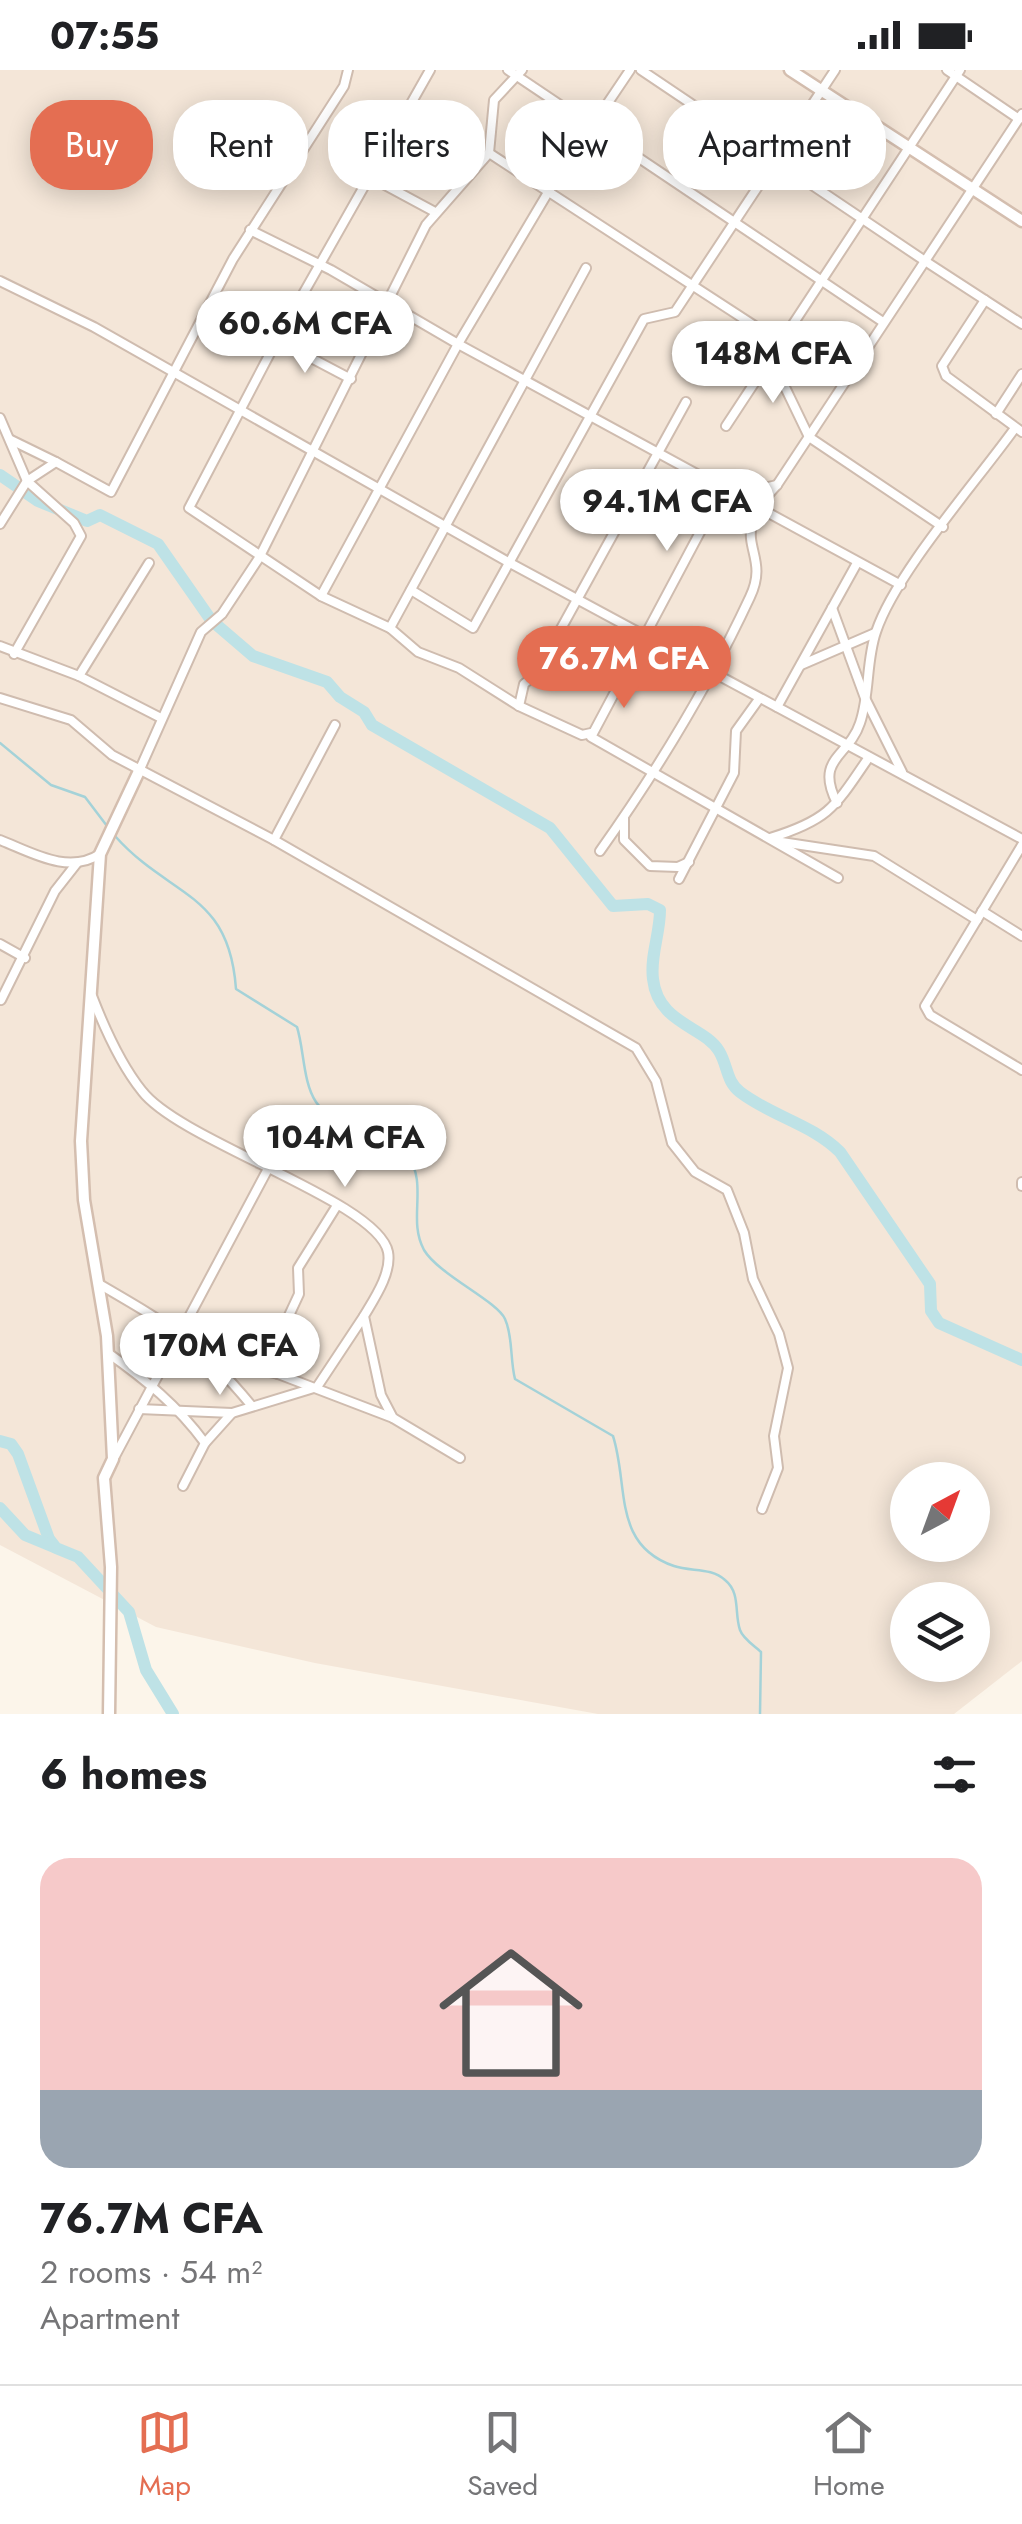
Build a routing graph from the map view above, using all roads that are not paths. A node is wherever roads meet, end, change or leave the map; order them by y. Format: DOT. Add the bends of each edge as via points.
graph roads {
  1 [pos="348,70"];
  2 [pos="430,70"];
  3 [pos="508,70"];
  4 [pos="630,70"];
  5 [pos="641,70"];
  6 [pos="790,70"];
  7 [pos="836,70"];
  8 [pos="947,70"];
  9 [pos="520,73"];
  10 [pos="958,73"];
  11 [pos="822,92"];
  12 [pos="413,100"];
  13 [pos="557,100"];
  14 [pos="610,100"];
  15 [pos="687,100"];
  16 [pos="817,100"];
  17 [pos="1021,116"];
  18 [pos="910,149"];
  19 [pos="489,153"];
  20 [pos="643,160"];
  21 [pos="505,162"];
  22 [pos="971,189"];
  23 [pos="362,190"];
  24 [pos="395,190"];
  25 [pos="549,190"];
  26 [pos="552,190"];
  27 [pos="756,190"];
  28 [pos="822,190"];
  29 [pos="434,212"];
  30 [pos="865,219"];
  31 [pos="736,222"];
  32 [pos="1022,222"];
  33 [pos="250,230"];
  34 [pos="924,261"];
  35 [pos="318,267"];
  36 [pos="586,268"];
  37 [pos="0,280"];
  38 [pos="822,281"];
  39 [pos="693,284"];
  40 [pos="985,300"];
  41 [pos="389,303"];
  42 [pos="883,322"];
  43 [pos="1022,324"];
  44 [pos="276,340"];
  45 [pos="781,343"];
  46 [pos="458,344"];
  47 [pos="771,358"];
  48 [pos="1022,374"];
  49 [pos="174,376"];
  50 [pos="351,379"];
  51 [pos="525,381"];
  52 [pos="686,402"];
  53 [pos="240,412"];
  54 [pos="996,414"];
  55 [pos="590,415"];
  56 [pos="0,418"];
  57 [pos="726,426"];
  58 [pos="1018,430"];
  59 [pos="808,437"];
  60 [pos="10,439"];
  61 [pos="314,451"];
  62 [pos="658,453"];
  63 [pos="56,462"];
  64 [pos="27,481"];
  65 [pos="777,484"];
  66 [pos="382,487"];
  67 [pos="723,489"];
  68 [pos="733,495"];
  69 [pos="755,508"];
  70 [pos="0,524"];
  71 [pos="447,526"];
  72 [pos="943,527"];
  73 [pos="259,558"];
  74 [pos="149,562"];
  75 [pos="510,562"];
  76 [pos="857,562"];
  77 [pos="901,585"];
  78 [pos="411,590"];
  79 [pos="321,596"];
  80 [pos="577,598"];
  81 [pos="832,608"];
  82 [pos="390,628"];
  83 [pos="875,633"];
  84 [pos="644,636"];
  85 [pos="848,645"];
  86 [pos="0,646"];
  87 [pos="14,654"];
  88 [pos="802,665"];
  89 [pos="710,672"];
  90 [pos="79,676"];
  91 [pos="0,698"];
  92 [pos="759,698"];
  93 [pos="865,698"];
  94 [pos="519,706"];
  95 [pos="776,708"];
  96 [pos="161,718"];
  97 [pos="336,725"];
  98 [pos="590,734"];
  99 [pos="843,745"];
  100 [pos="869,757"];
  101 [pos="140,769"];
  102 [pos="902,772"];
  103 [pos="650,774"];
  104 [pos="838,803"];
  105 [pos="718,811"];
  106 [pos="624,818"];
  107 [pos="0,840"];
  108 [pos="274,840"];
  109 [pos="765,840"];
  110 [pos="1022,842"];
  111 [pos="600,851"];
  112 [pos="100,854"];
  113 [pos="77,862"];
  114 [pos="689,862"];
  115 [pos="838,878"];
  116 [pos="679,879"];
  117 [pos="980,916"];
  118 [pos="1022,936"];
  119 [pos="0,944"];
  120 [pos="25,958"];
  121 [pos="90,992"];
  122 [pos="2,1000"];
  123 [pos="1022,1070"];
  124 [pos="270,1165"];
  125 [pos="336,1206"];
  126 [pos="99,1284"];
  127 [pos="364,1316"];
  128 [pos="181,1331"];
  129 [pos="108,1353"];
  130 [pos="214,1359"];
  131 [pos="278,1374"];
  132 [pos="153,1384"];
  133 [pos="317,1387"];
  134 [pos="250,1404"];
  135 [pos="140,1410"];
  136 [pos="182,1412"];
  137 [pos="232,1413"];
  138 [pos="392,1418"];
  139 [pos="204,1443"];
  140 [pos="460,1458"];
  141 [pos="113,1459"];
  142 [pos="182,1486"];
  143 [pos="762,1509"];
  144 [pos="109,1714"];
  1 -- 33 [label="street"];
  2 -- 12 [label="street"];
  3 -- 9 [label="street"];
  4 -- 14 [label="street"];
  5 -- 15 [label="street"];
  6 -- 11 [label="street"];
  7 -- 11 [label="street"];
  8 -- 10 [label="street"];
  9 -- 13 [label="street"];
  9 -- 19 [label="street" via="494,100"];
  10 -- 17 [label="street"];
  10 -- 18 [label="street"];
  11 -- 16 [label="street"];
  11 -- 18 [label="street"];
  17 -- 22 [label="street"];
  18 -- 22 [label="street"];
  18 -- 30 [label="street"];
  19 -- 21 [label="street"];
  19 -- 29 [label="street"];
  20 -- 31 [label="street"];
  22 -- 32 [label="street"];
  22 -- 34 [label="street"];
  23 -- 35 [label="street"];
  24 -- 29 [label="street"];
  25 -- 46 [label="street"];
  26 -- 39 [label="street"];
  27 -- 31 [label="street"];
  28 -- 30 [label="street"];
  29 -- 41 [label="street"];
  30 -- 34 [label="street"];
  30 -- 38 [label="street"];
  31 -- 38 [label="street"];
  31 -- 39 [label="street"];
  33 -- 35 [label="street"];
  33 -- 49 [label="street"];
  34 -- 40 [label="street"];
  34 -- 42 [label="street"];
  35 -- 41 [label="street"];
  35 -- 44 [label="street"];
  36 -- 51 [label="street"];
  37 -- 49 [label="street"];
  38 -- 42 [label="street"];
  38 -- 45 [label="street"];
  39 -- 45 [label="street"];
  39 -- 55 [label="street" via="671,314 644,319"];
  40 -- 43 [label="street"];
  40 -- 54 [label="street" via="942,366"];
  41 -- 46 [label="street"];
  41 -- 50 [label="street"];
  42 -- 59 [label="street"];
  44 -- 50 [label="street"];
  44 -- 53 [label="street"];
  45 -- 47 [label="street"];
  46 -- 51 [label="street"];
  46 -- 66 [label="street"];
  47 -- 57 [label="street"];
  47 -- 59 [label="street"];
  48 -- 54 [label="street"];
  49 -- 53 [label="street"];
  49 -- 63 [label="street" via="111,492"];
  50 -- 61 [label="street"];
  51 -- 55 [label="street"];
  51 -- 71 [label="street"];
  52 -- 62 [label="street"];
  53 -- 61 [label="street"];
  53 -- 73 [label="street" via="189,508"];
  54 -- 58 [label="street"];
  55 -- 62 [label="street"];
  55 -- 75 [label="street"];
  56 -- 60 [label="street"];
  58 -- 72 [label="street"];
  59 -- 65 [label="street"];
  59 -- 72 [label="street"];
  60 -- 63 [label="street"];
  60 -- 64 [label="street"];
  61 -- 66 [label="street"];
  61 -- 73 [label="street"];
  62 -- 67 [label="street"];
  62 -- 80 [label="street"];
  63 -- 64 [label="street"];
  64 -- 70 [label="street"];
  64 -- 87 [label="street" via="81,536"];
  65 -- 68 [label="street"];
  65 -- 69 [label="street"];
  66 -- 71 [label="street"];
  66 -- 79 [label="street"];
  67 -- 68 [label="street"];
  67 -- 84 [label="street"];
  68 -- 69 [label="street"];
  69 -- 76 [label="street"];
  69 -- 89 [label="street" via="748,532 753,592"];
  71 -- 75 [label="street"];
  71 -- 78 [label="street"];
  72 -- 77 [label="street"];
  73 -- 79 [label="street"];
  73 -- 96 [label="street" via="222,614 201,632"];
  74 -- 90 [label="street"];
  75 -- 78 [label="street" via="473,628"];
  75 -- 80 [label="street"];
  76 -- 77 [label="street"];
  76 -- 81 [label="street"];
  77 -- 83 [label="street"];
  78 -- 82 [label="street"];
  79 -- 82 [label="street"];
  80 -- 84 [label="street"];
  80 -- 94 [label="street" via="524,684"];
  81 -- 85 [label="street"];
  81 -- 88 [label="street"];
  82 -- 94 [label="street" via="418,652"];
  83 -- 85 [label="street"];
  83 -- 93 [label="street"];
  84 -- 89 [label="street"];
  84 -- 98 [label="street"];
  85 -- 88 [label="street"];
  85 -- 93 [label="street"];
  86 -- 87 [label="street"];
  87 -- 90 [label="street"];
  88 -- 95 [label="street"];
  89 -- 92 [label="street"];
  89 -- 103 [label="street"];
  90 -- 96 [label="street"];
  91 -- 101 [label="street" via="71,720"];
  92 -- 95 [label="street"];
  92 -- 105 [label="street" via="736,731 734,774"];
  93 -- 99 [label="street" via="860,727"];
  93 -- 102 [label="street"];
  94 -- 98 [label="street"];
  95 -- 99 [label="street"];
  96 -- 101 [label="street"];
  97 -- 108 [label="street"];
  98 -- 103 [label="street"];
  99 -- 100 [label="street"];
  99 -- 104 [label="street" via="828,784"];
  100 -- 102 [label="street"];
  100 -- 104 [label="street"];
  101 -- 108 [label="street"];
  101 -- 112 [label="street"];
  102 -- 110 [label="street"];
  103 -- 105 [label="street"];
  103 -- 106 [label="street"];
  104 -- 109 [label="street" via="814,824"];
  105 -- 109 [label="street"];
  105 -- 114 [label="street"];
  106 -- 111 [label="street"];
  106 -- 114 [label="street" via="624,840 650,866"];
  107 -- 113 [label="street"];
  108 -- 143 [label="street" via="636,1048 648,1063 672,1144 695,1172 727,1190 788,1368 774,1436 778,1468"];
  109 -- 115 [label="street"];
  109 -- 117 [label="street" via="874,856"];
  110 -- 117 [label="street"];
  112 -- 113 [label="street"];
  112 -- 121 [label="street"];
  113 -- 120 [label="street"];
  114 -- 116 [label="street"];
  117 -- 118 [label="street"];
  117 -- 123 [label="street" via="926,1010"];
  119 -- 120 [label="street"];
  120 -- 122 [label="street"];
  121 -- 124 [label="street" via="142,1092 198,1135"];
  121 -- 126 [label="street" via="80,1166"];
  124 -- 125 [label="street"];
  124 -- 128 [label="street"];
  125 -- 127 [label="street" via="376,1230 388,1253 382,1284"];
  125 -- 131 [label="street" via="298,1268 299,1294 280,1337"];
  126 -- 128 [label="street"];
  126 -- 129 [label="street"];
  127 -- 133 [label="street"];
  127 -- 138 [label="street"];
  128 -- 130 [label="street"];
  128 -- 132 [label="street"];
  129 -- 132 [label="street"];
  129 -- 141 [label="street"];
  130 -- 131 [label="street"];
  130 -- 134 [label="street"];
  131 -- 133 [label="street"];
  132 -- 135 [label="street"];
  132 -- 136 [label="street"];
  133 -- 134 [label="street"];
  133 -- 138 [label="street"];
  134 -- 137 [label="street"];
  135 -- 136 [label="street"];
  135 -- 141 [label="street"];
  136 -- 137 [label="street"];
  136 -- 139 [label="street"];
  137 -- 139 [label="street"];
  138 -- 140 [label="street"];
  139 -- 142 [label="street"];
  141 -- 144 [label="street" via="104,1478 112,1567"];
}
